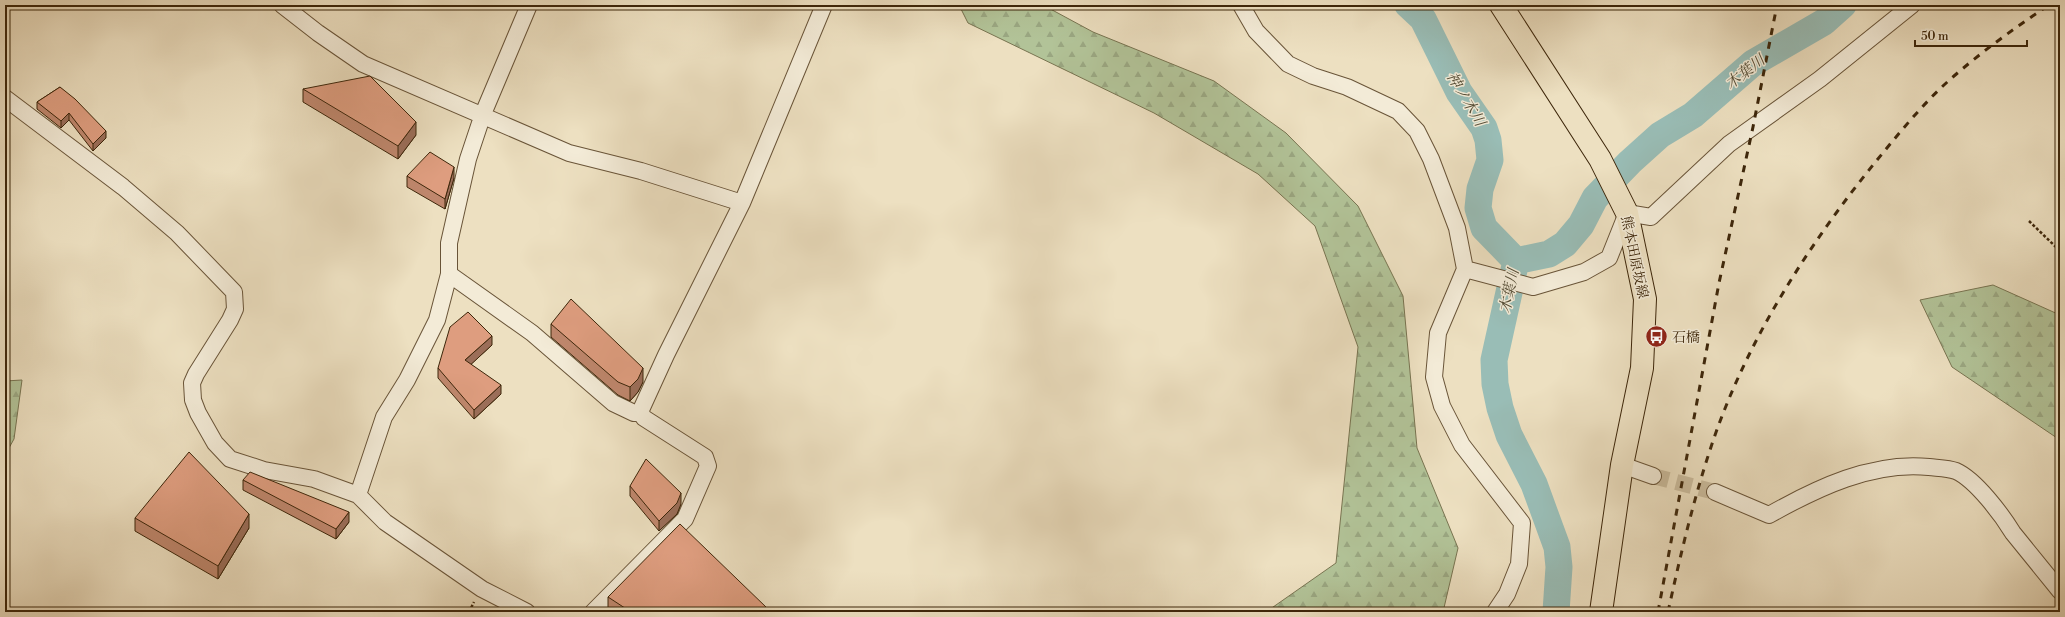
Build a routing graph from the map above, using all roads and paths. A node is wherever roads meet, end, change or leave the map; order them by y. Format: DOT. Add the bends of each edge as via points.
graph roads {
  1 [pos="282,5"];
  2 [pos="529,5"];
  3 [pos="824,5"];
  4 [pos="1241,5"];
  5 [pos="1501,5"];
  6 [pos="1912,5"];
  7 [pos="5,98"];
  8 [pos="483,114"];
  9 [pos="742,203"];
  10 [pos="1623,205"];
  11 [pos="2029,221"];
  12 [pos="2060,250"];
  13 [pos="1465,269"];
  14 [pos="449,274"];
  15 [pos="640,412"];
  16 [pos="1622,466"];
  17 [pos="1652,476"];
  18 [pos="1715,492"];
  19 [pos="358,495"];
  20 [pos="2060,590"];
  21 [pos="527,612"];
  22 [pos="593,612"];
  23 [pos="1495,612"];
  24 [pos="1601,612"];
  1 -- 8 [label="street" via="363,64"];
  2 -- 8 [label="street"];
  3 -- 9 [label="street"];
  4 -- 13 [label="street" via="1256,31 1288,64 1314,76 1347,86 1398,111 1417,131 1431,159 1456,228"];
  5 -- 10 [label="main road, 熊本田原坂線" via="1600,159"];
  6 -- 10 [label="street" via="1820,79 1729,144 1651,217"];
  7 -- 19 [label="street" via="129,192 177,233 234,292 235,309 230,320 192,383 193,400 215,443 230,459 264,470 314,479"];
  8 -- 9 [label="street" via="569,153 640,171"];
  8 -- 14 [label="street" via="468,159 449,243"];
  9 -- 15 [label="street"];
  10 -- 13 [label="street" via="1609,258 1584,272 1533,287"];
  10 -- 16 [label="main road, 熊本田原坂線" via="1645,299 1642,368"];
  11 -- 12 [label="path"];
  13 -- 23 [label="street" via="1438,333 1434,377 1442,406 1462,445 1522,523 1519,564 1507,594"];
  14 -- 15 [label="street" via="532,333 613,403 634,413"];
  14 -- 19 [label="street" via="437,320 407,380 384,417"];
  15 -- 22 [label="street" via="644,418 705,457 708,466 685,519"];
  16 -- 17 [label="street"];
  16 -- 24 [label="main road, 熊本田原坂線"];
  18 -- 20 [label="street" via="1768,514 1817,489 1896,466 1955,471 1969,479"];
  19 -- 21 [label="street" via="385,522 424,549 482,589"];
}
